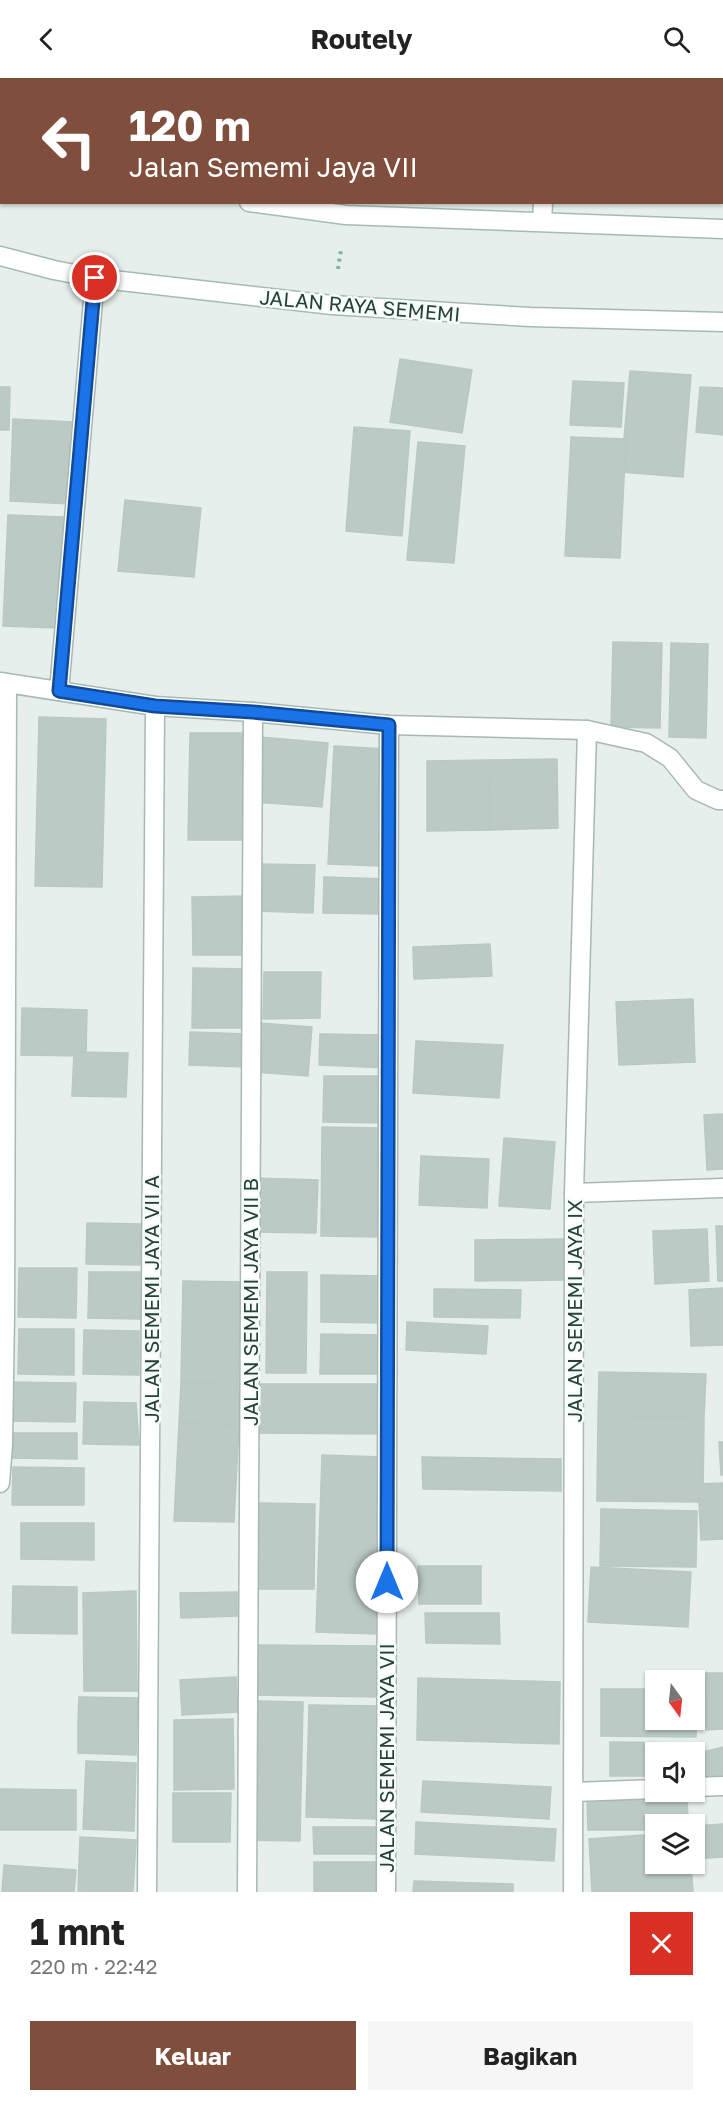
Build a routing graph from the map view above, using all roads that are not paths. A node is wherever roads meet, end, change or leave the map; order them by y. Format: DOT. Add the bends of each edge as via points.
graph roads {
  1 [pos="277,204"];
  2 [pos="543,204"];
  3 [pos="346,209"];
  4 [pos="542,222"];
  5 [pos="723,229"];
  6 [pos="0,256"];
  7 [pos="95,278"];
  8 [pos="723,322"];
  9 [pos="3,683"];
  10 [pos="59,691"];
  11 [pos="155,706"];
  12 [pos="253,712"];
  13 [pos="389,725"];
  14 [pos="587,730"];
  15 [pos="723,800"];
  16 [pos="723,1188"];
  17 [pos="574,1193"];
  18 [pos="0,1483"];
  19 [pos="723,1786"];
  20 [pos="705,1787"];
  21 [pos="645,1789"];
  22 [pos="574,1791"];
  23 [pos="147,1892"];
  24 [pos="247,1892"];
  25 [pos="386,1892"];
  26 [pos="573,1892"];
  1 -- 3 [label="street"];
  2 -- 4 [label="street"];
  3 -- 4 [label="street"];
  4 -- 5 [label="street"];
  6 -- 7 [label="street, JALAN RAYA SEMEMI"];
  7 -- 8 [label="street, JALAN RAYA SEMEMI" via="332,305 530,317"];
  7 -- 10 [label="street"];
  9 -- 10 [label="street"];
  9 -- 18 [label="street" via="5,1315"];
  10 -- 11 [label="street"];
  11 -- 12 [label="street"];
  11 -- 23 [label="street, JALAN SEMEMI JAYA VII A"];
  12 -- 13 [label="street"];
  12 -- 24 [label="street, JALAN SEMEMI JAYA VII B"];
  13 -- 14 [label="street"];
  13 -- 25 [label="street, JALAN SEMEMI JAYA VII"];
  14 -- 15 [label="street" via="646,743 670,758 696,790"];
  14 -- 17 [label="street, JALAN SEMEMI JAYA IX"];
  16 -- 17 [label="street"];
  17 -- 22 [label="street, JALAN SEMEMI JAYA IX"];
  19 -- 20 [label="street"];
  21 -- 22 [label="street"];
  22 -- 26 [label="street, JALAN SEMEMI JAYA IX"];
}
